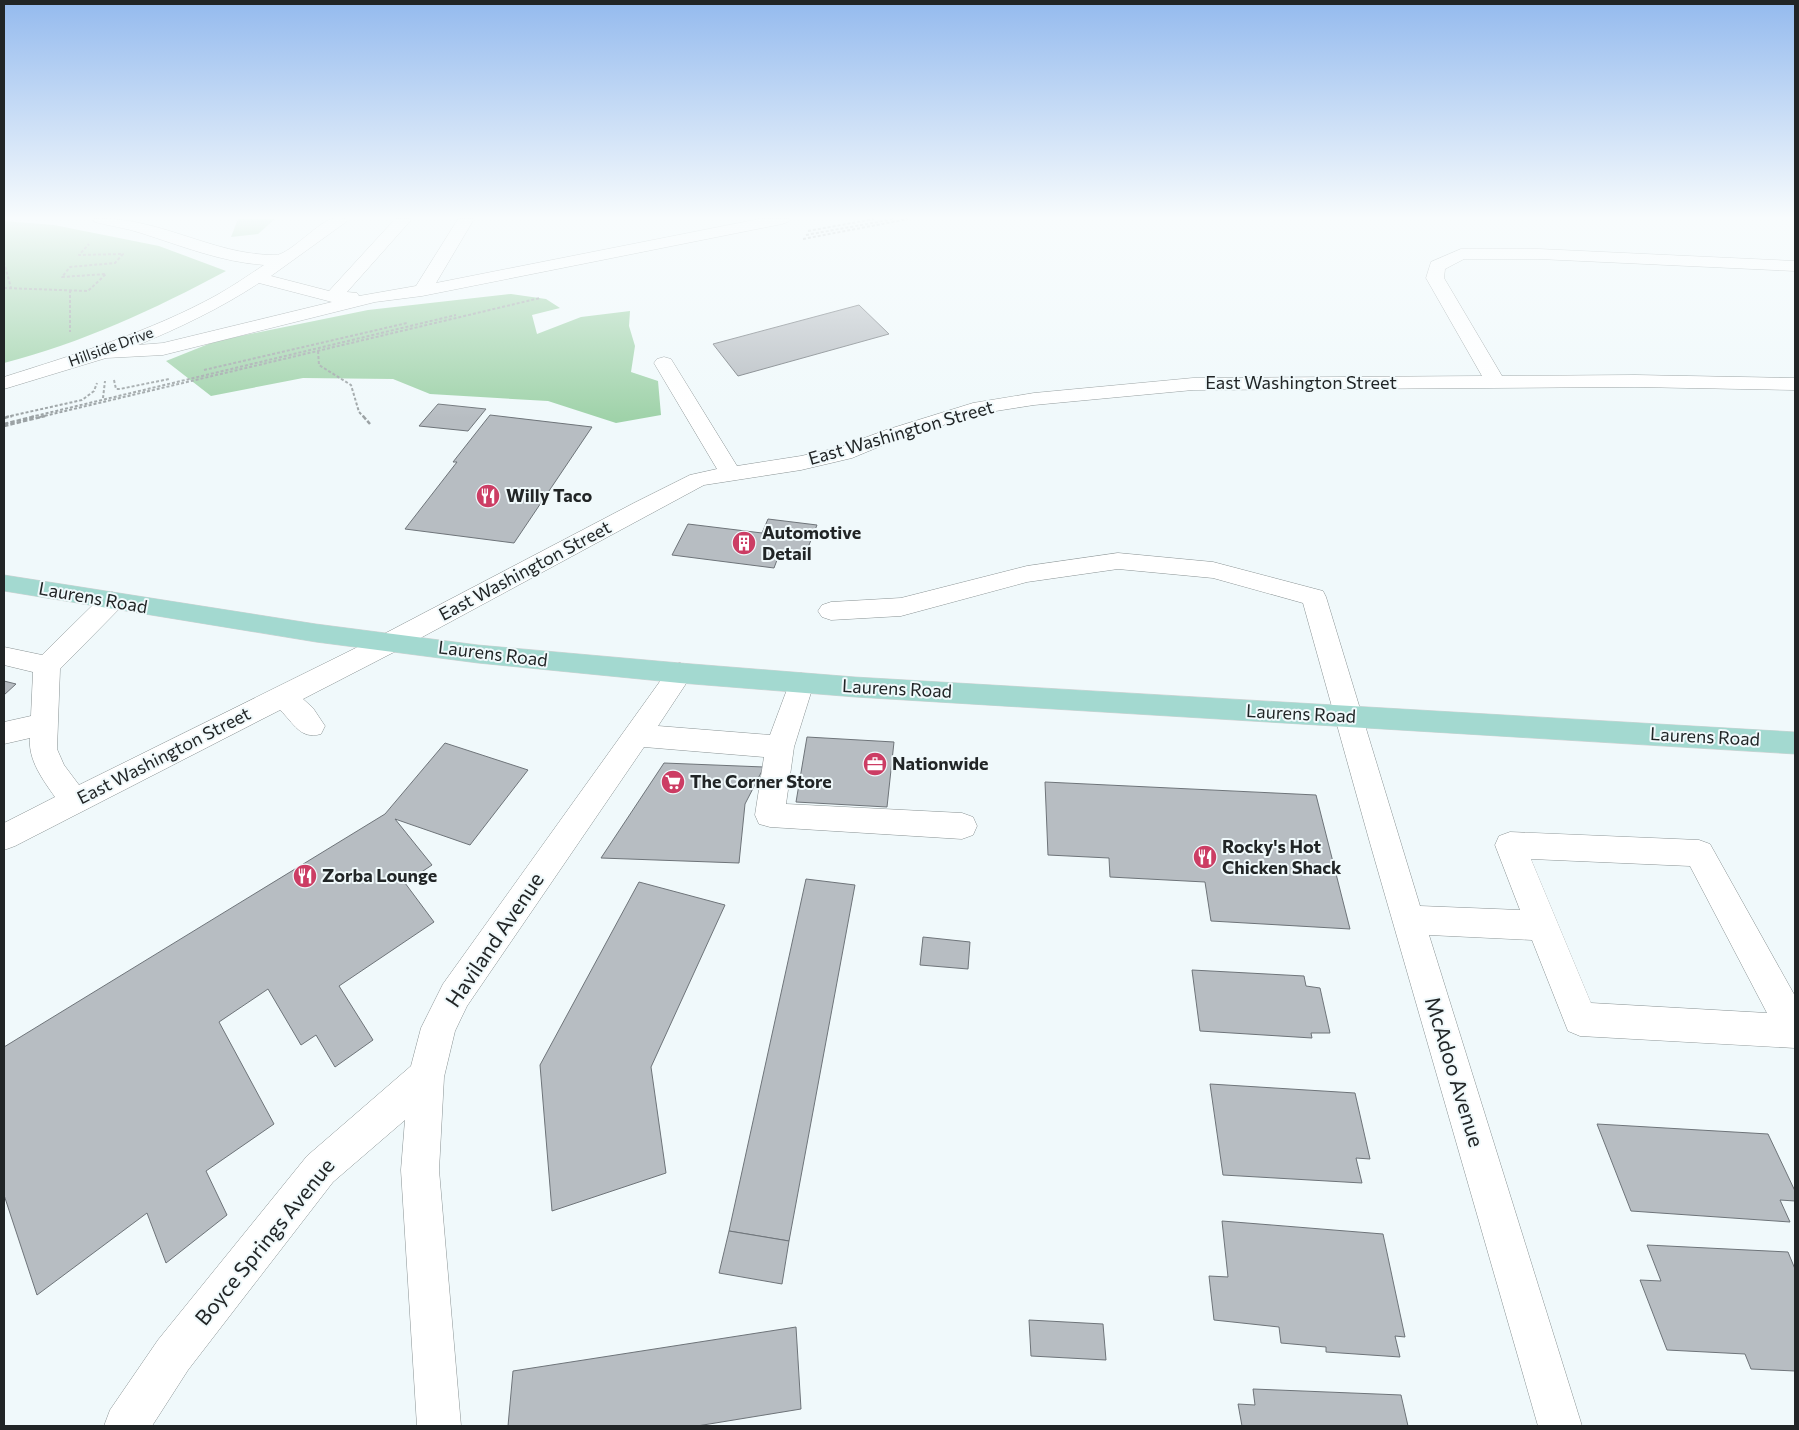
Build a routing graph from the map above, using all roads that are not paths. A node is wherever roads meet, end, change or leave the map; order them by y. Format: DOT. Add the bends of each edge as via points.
graph roads {
  1 [pos="242,286"];
  2 [pos="290,286"];
  3 [pos="343,286"];
  4 [pos="425,286"];
  5 [pos="448,286"];
  6 [pos="1440,286"];
  7 [pos="422,291"];
  8 [pos="333,297"];
  9 [pos="375,297"];
  10 [pos="104,352"];
  11 [pos="664,363"];
  12 [pos="1496,382"];
  13 [pos="4,383"];
  14 [pos="1795,384"];
  15 [pos="730,474"];
  16 [pos="4,583"];
  17 [pos="112,601"];
  18 [pos="831,611"];
  19 [pos="391,642"];
  20 [pos="4,656"];
  21 [pos="47,666"];
  22 [pos="680,673"];
  23 [pos="801,683"];
  24 [pos="282,696"];
  25 [pos="1350,717"];
  26 [pos="45,724"];
  27 [pos="311,726"];
  28 [pos="4,733"];
  29 [pos="636,735"];
  30 [pos="1795,743"];
  31 [pos="780,747"];
  32 [pos="74,802"];
  33 [pos="962,826"];
  34 [pos="4,837"];
  35 [pos="1408,920"];
  36 [pos="1543,926"];
  37 [pos="1795,1030"];
  38 [pos="426,1077"];
  39 [pos="126,1426"];
  40 [pos="439,1426"];
  41 [pos="1560,1426"];
  1 -- 10 [label="street, Hillside Drive" via="172,324"];
  2 -- 8 [label="street"];
  3 -- 8 [label="street"];
  4 -- 7 [label="street"];
  5 -- 7 [label="street"];
  6 -- 12 [label="street"];
  7 -- 9 [label="street"];
  8 -- 9 [label="street"];
  9 -- 10 [label="street" via="163,349"];
  10 -- 13 [label="street, Hillside Drive"];
  11 -- 15 [label="street"];
  12 -- 14 [label="street, East Washington Street"];
  12 -- 15 [label="street, East Washington Street" via="1194,384 1034,399 944,417 844,453"];
  15 -- 19 [label="street, East Washington Street" via="698,480"];
  16 -- 17 [label="main road, Laurens Road"];
  17 -- 19 [label="main road, Laurens Road"];
  17 -- 21 [label="street"];
  18 -- 25 [label="street, McAdoo Avenue" via="901,607 1027,574 1118,561 1213,570 1314,597"];
  19 -- 22 [label="main road, Laurens Road" via="478,654"];
  19 -- 24 [label="street, East Washington Street"];
  20 -- 21 [label="street"];
  21 -- 26 [label="street"];
  22 -- 23 [label="main road, Laurens Road"];
  22 -- 29 [label="street, Haviland Avenue"];
  23 -- 25 [label="main road, Laurens Road"];
  23 -- 31 [label="street"];
  24 -- 27 [label="street"];
  24 -- 32 [label="street, East Washington Street"];
  25 -- 30 [label="main road, Laurens Road"];
  25 -- 35 [label="street, McAdoo Avenue"];
  26 -- 28 [label="street"];
  26 -- 32 [label="street" via="43,748"];
  29 -- 31 [label="street"];
  29 -- 38 [label="street, Haviland Avenue" via="454,995 438,1028"];
  31 -- 33 [label="street" via="770,815"];
  32 -- 34 [label="street, East Washington Street"];
  35 -- 36 [label="street"];
  35 -- 41 [label="street, McAdoo Avenue"];
  36 -- 37 [label="street" via="1580,1019"];
  36 -- 37 [label="street" via="1510,845 1699,853"];
  38 -- 39 [label="street, Boyce Springs Avenue" via="320,1169 173,1355"];
  38 -- 40 [label="street, Haviland Avenue" via="420,1170"];
}
